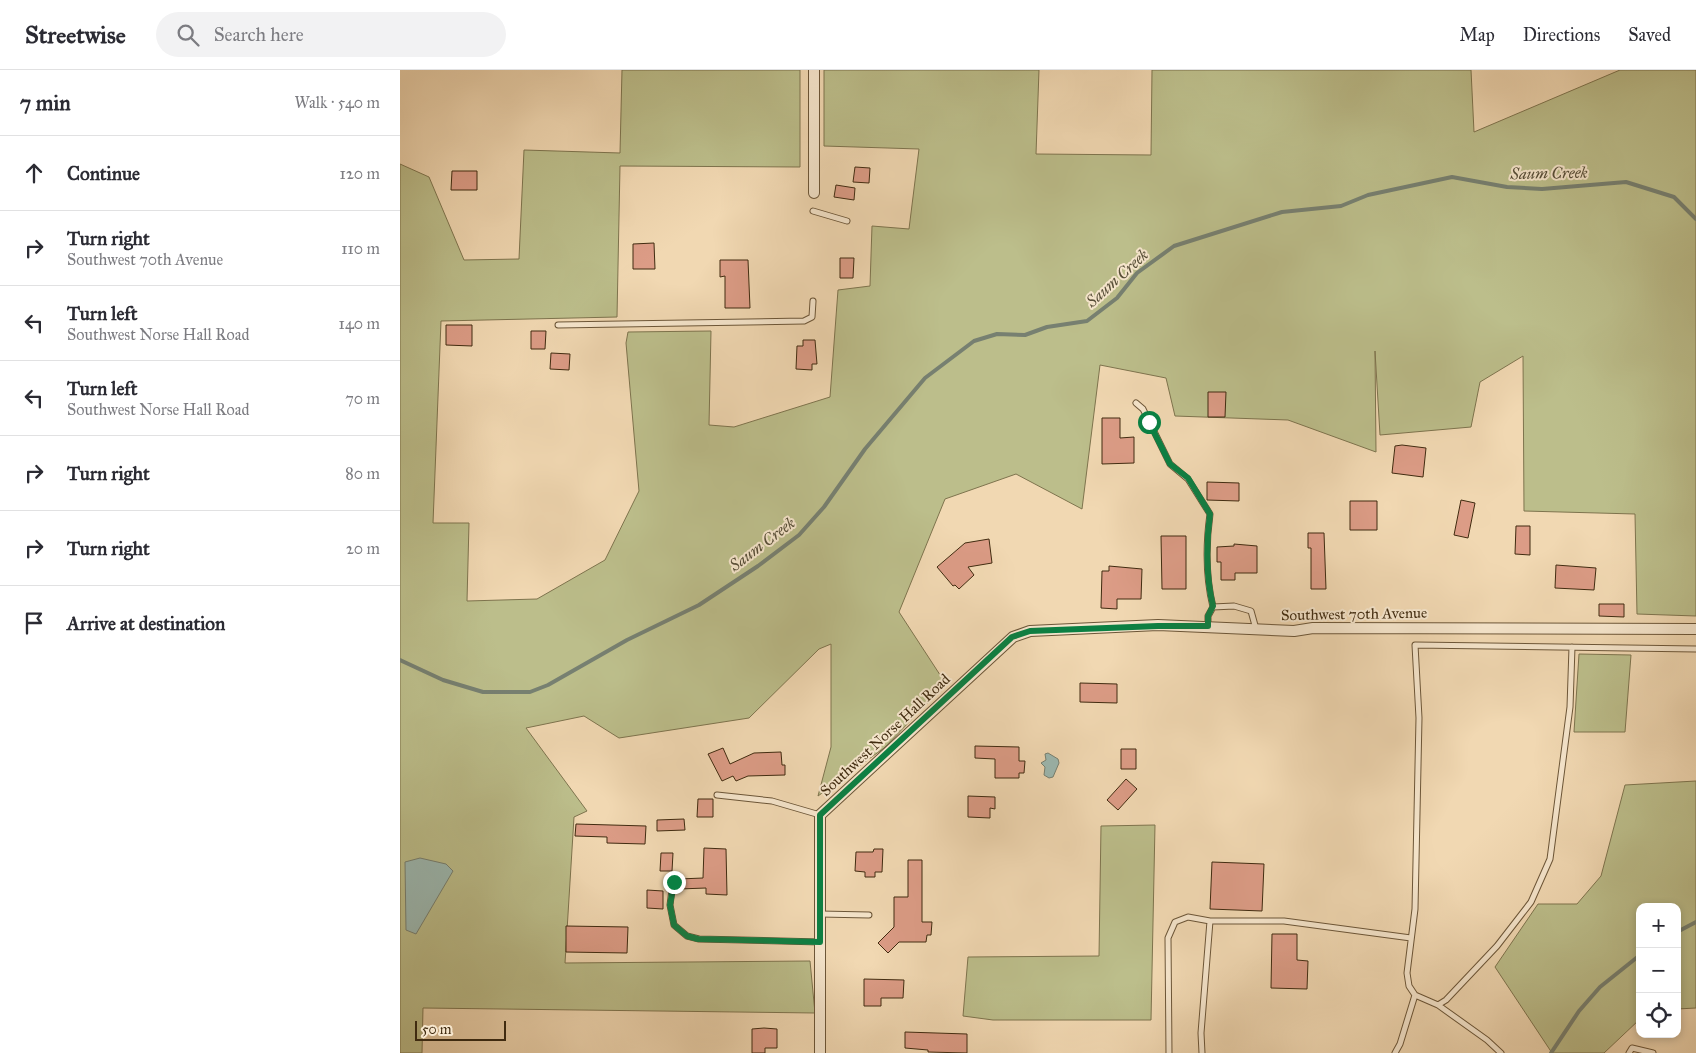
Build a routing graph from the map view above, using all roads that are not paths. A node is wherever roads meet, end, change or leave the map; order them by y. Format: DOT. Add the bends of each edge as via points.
graph roads {
  1 [pos="814,70"];
  2 [pos="814,193"];
  3 [pos="813,211"];
  4 [pos="846,221"];
  5 [pos="813,301"];
  6 [pos="558,325"];
  7 [pos="1136,403"];
  8 [pos="1213,606"];
  9 [pos="1208,626"];
  10 [pos="1256,629"];
  11 [pos="1696,629"];
  12 [pos="1012,637"];
  13 [pos="1572,647"];
  14 [pos="1696,649"];
  15 [pos="717,795"];
  16 [pos="820,815"];
  17 [pos="674,882"];
  18 [pos="820,914"];
  19 [pos="868,915"];
  20 [pos="1210,921"];
  21 [pos="1411,938"];
  22 [pos="820,942"];
  23 [pos="1415,995"];
  24 [pos="1438,1006"];
  25 [pos="820,1053"];
  26 [pos="1169,1053"];
  27 [pos="1202,1053"];
  28 [pos="1395,1053"];
  29 [pos="1501,1053"];
  30 [pos="1629,1053"];
  31 [pos="1653,1053"];
  1 -- 2 [label="street"];
  3 -- 4 [label="lane"];
  5 -- 6 [label="lane" via="812,317 804,321"];
  7 -- 8 [label="lane" via="1143,409 1170,464 1188,478 1210,514 1207,530"];
  8 -- 9 [label="lane"];
  8 -- 10 [label="lane" via="1234,606 1251,611"];
  9 -- 10 [label="street, Southwest 70th Avenue"];
  9 -- 12 [label="street, Southwest 70th Avenue" via="1030,631"];
  10 -- 11 [label="street, Southwest 70th Avenue"];
  12 -- 16 [label="street, Southwest Norse Hall Road"];
  13 -- 14 [label="lane"];
  13 -- 21 [label="lane" via="1415,645 1419,727 1415,909"];
  13 -- 24 [label="lane" via="1570,707 1550,859 1531,902 1497,946"];
  15 -- 16 [label="lane" via="772,800"];
  16 -- 18 [label="street, Southwest Norse Hall Road"];
  17 -- 22 [label="lane" via="670,905 674,925 687,936 706,940"];
  18 -- 19 [label="lane"];
  18 -- 22 [label="street, Southwest Norse Hall Road"];
  20 -- 21 [label="lane" via="1284,921"];
  20 -- 26 [label="lane" via="1181,918 1171,928 1168,938"];
  20 -- 27 [label="lane"];
  21 -- 23 [label="lane" via="1407,973 1409,986"];
  22 -- 25 [label="street, Southwest Norse Hall Road"];
  23 -- 24 [label="lane"];
  23 -- 28 [label="lane"];
  24 -- 29 [label="lane"];
  30 -- 31 [label="lane" via="1632,1048"];
}
